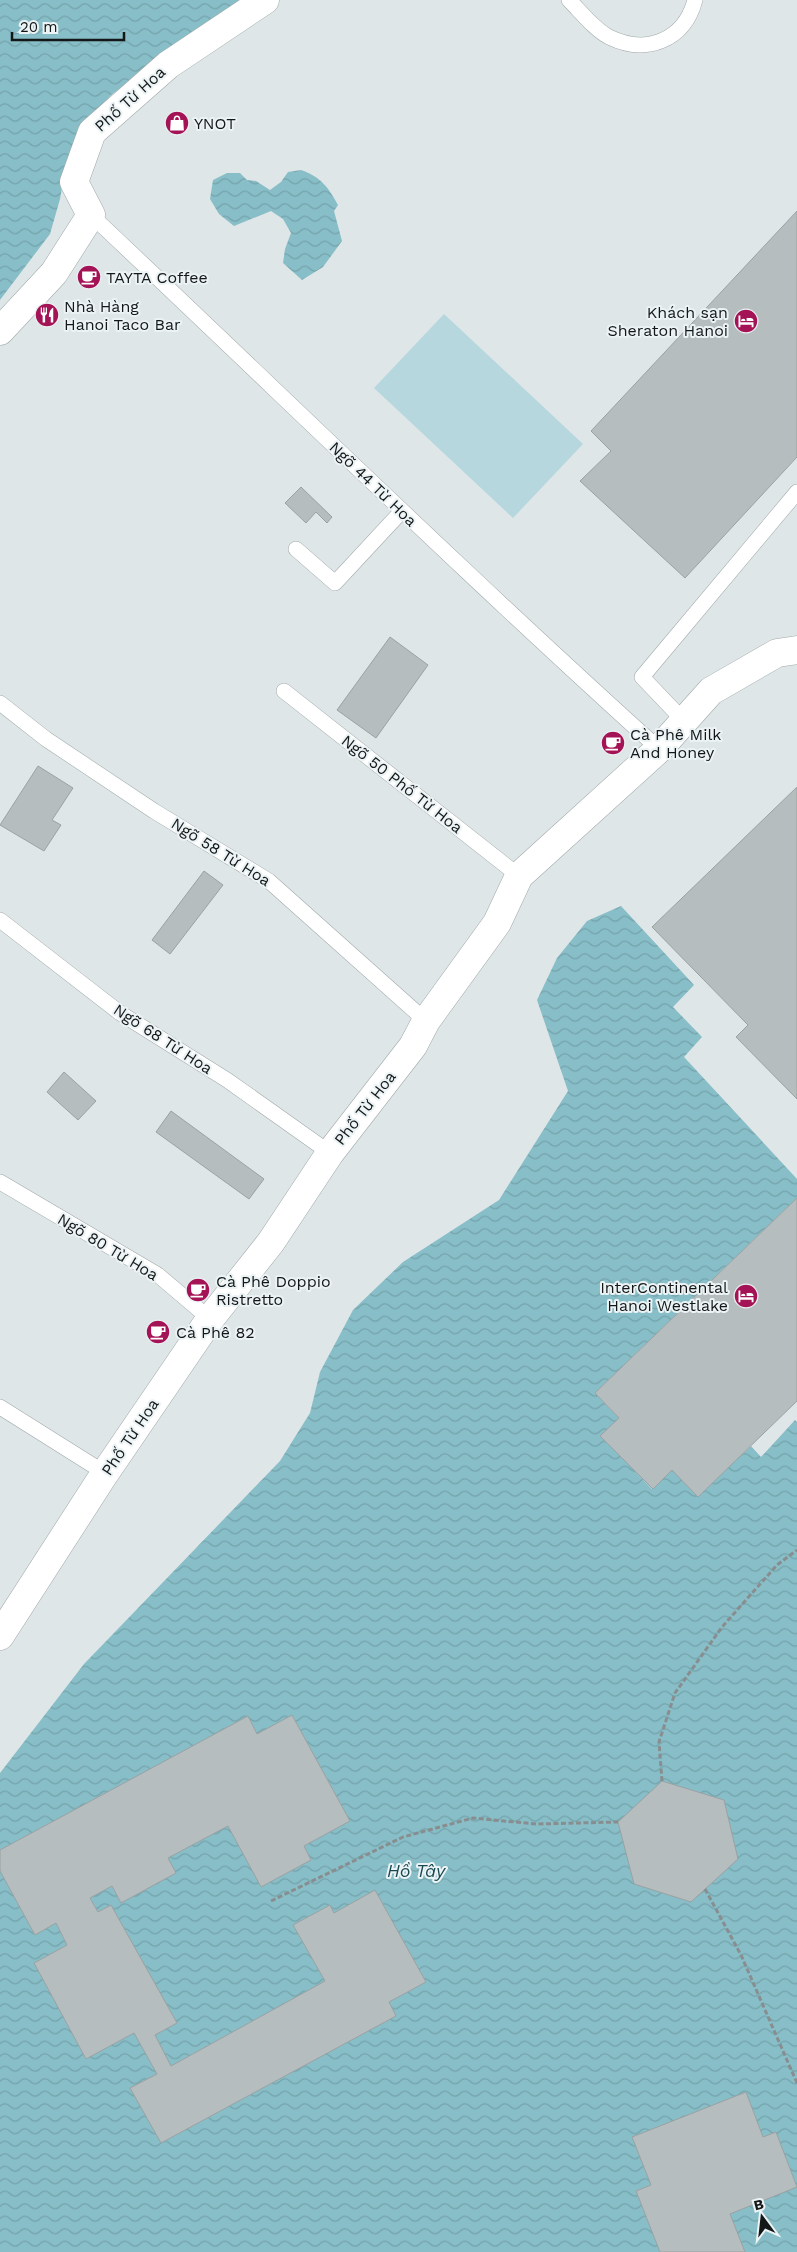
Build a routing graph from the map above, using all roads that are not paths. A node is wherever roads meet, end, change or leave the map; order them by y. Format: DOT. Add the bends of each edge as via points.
graph roads {
  1 [pos="265,0"];
  2 [pos="569,0"];
  3 [pos="695,0"];
  4 [pos="91,215"];
  5 [pos="0,331"];
  6 [pos="797,492"];
  7 [pos="401,512"];
  8 [pos="296,549"];
  9 [pos="797,650"];
  10 [pos="284,692"];
  11 [pos="0,703"];
  12 [pos="684,722"];
  13 [pos="660,748"];
  14 [pos="519,876"];
  15 [pos="0,920"];
  16 [pos="426,1021"];
  17 [pos="330,1153"];
  18 [pos="0,1182"];
  19 [pos="210,1319"];
  20 [pos="0,1407"];
  21 [pos="106,1473"];
  22 [pos="2,1627"];
  1 -- 4 [label="street, Phố Từ Hoa" via="168,65 92,132 74,182"];
  2 -- 3 [label="lane" via="608,36 630,45 652,45 672,36 692,10"];
  4 -- 5 [label="street" via="54,272"];
  4 -- 7 [label="lane, Ngõ 44 Từ Hoa"];
  6 -- 12 [label="lane" via="642,677"];
  7 -- 8 [label="lane" via="335,583"];
  7 -- 13 [label="lane, Ngõ 44 Từ Hoa"];
  9 -- 12 [label="street, Phố Từ Hoa" via="777,653 711,691"];
  10 -- 14 [label="lane, Ngõ 50 Phố Từ Hoa"];
  11 -- 16 [label="lane, Ngõ 58 Từ Hoa" via="88,767 269,881"];
  12 -- 13 [label="street, Phố Từ Hoa"];
  13 -- 14 [label="street, Phố Từ Hoa"];
  14 -- 16 [label="street, Phố Từ Hoa" via="497,923"];
  15 -- 17 [label="lane, Ngõ 68 Từ Hoa" via="120,1013 227,1080"];
  16 -- 17 [label="street, Phố Từ Hoa" via="412,1046"];
  17 -- 19 [label="street, Phố Từ Hoa" via="271,1242"];
  18 -- 19 [label="lane, Ngõ 80 Từ Hoa" via="158,1275"];
  19 -- 21 [label="street, Phố Từ Hoa"];
  20 -- 21 [label="lane"];
  21 -- 22 [label="street, Phố Từ Hoa"];
}
